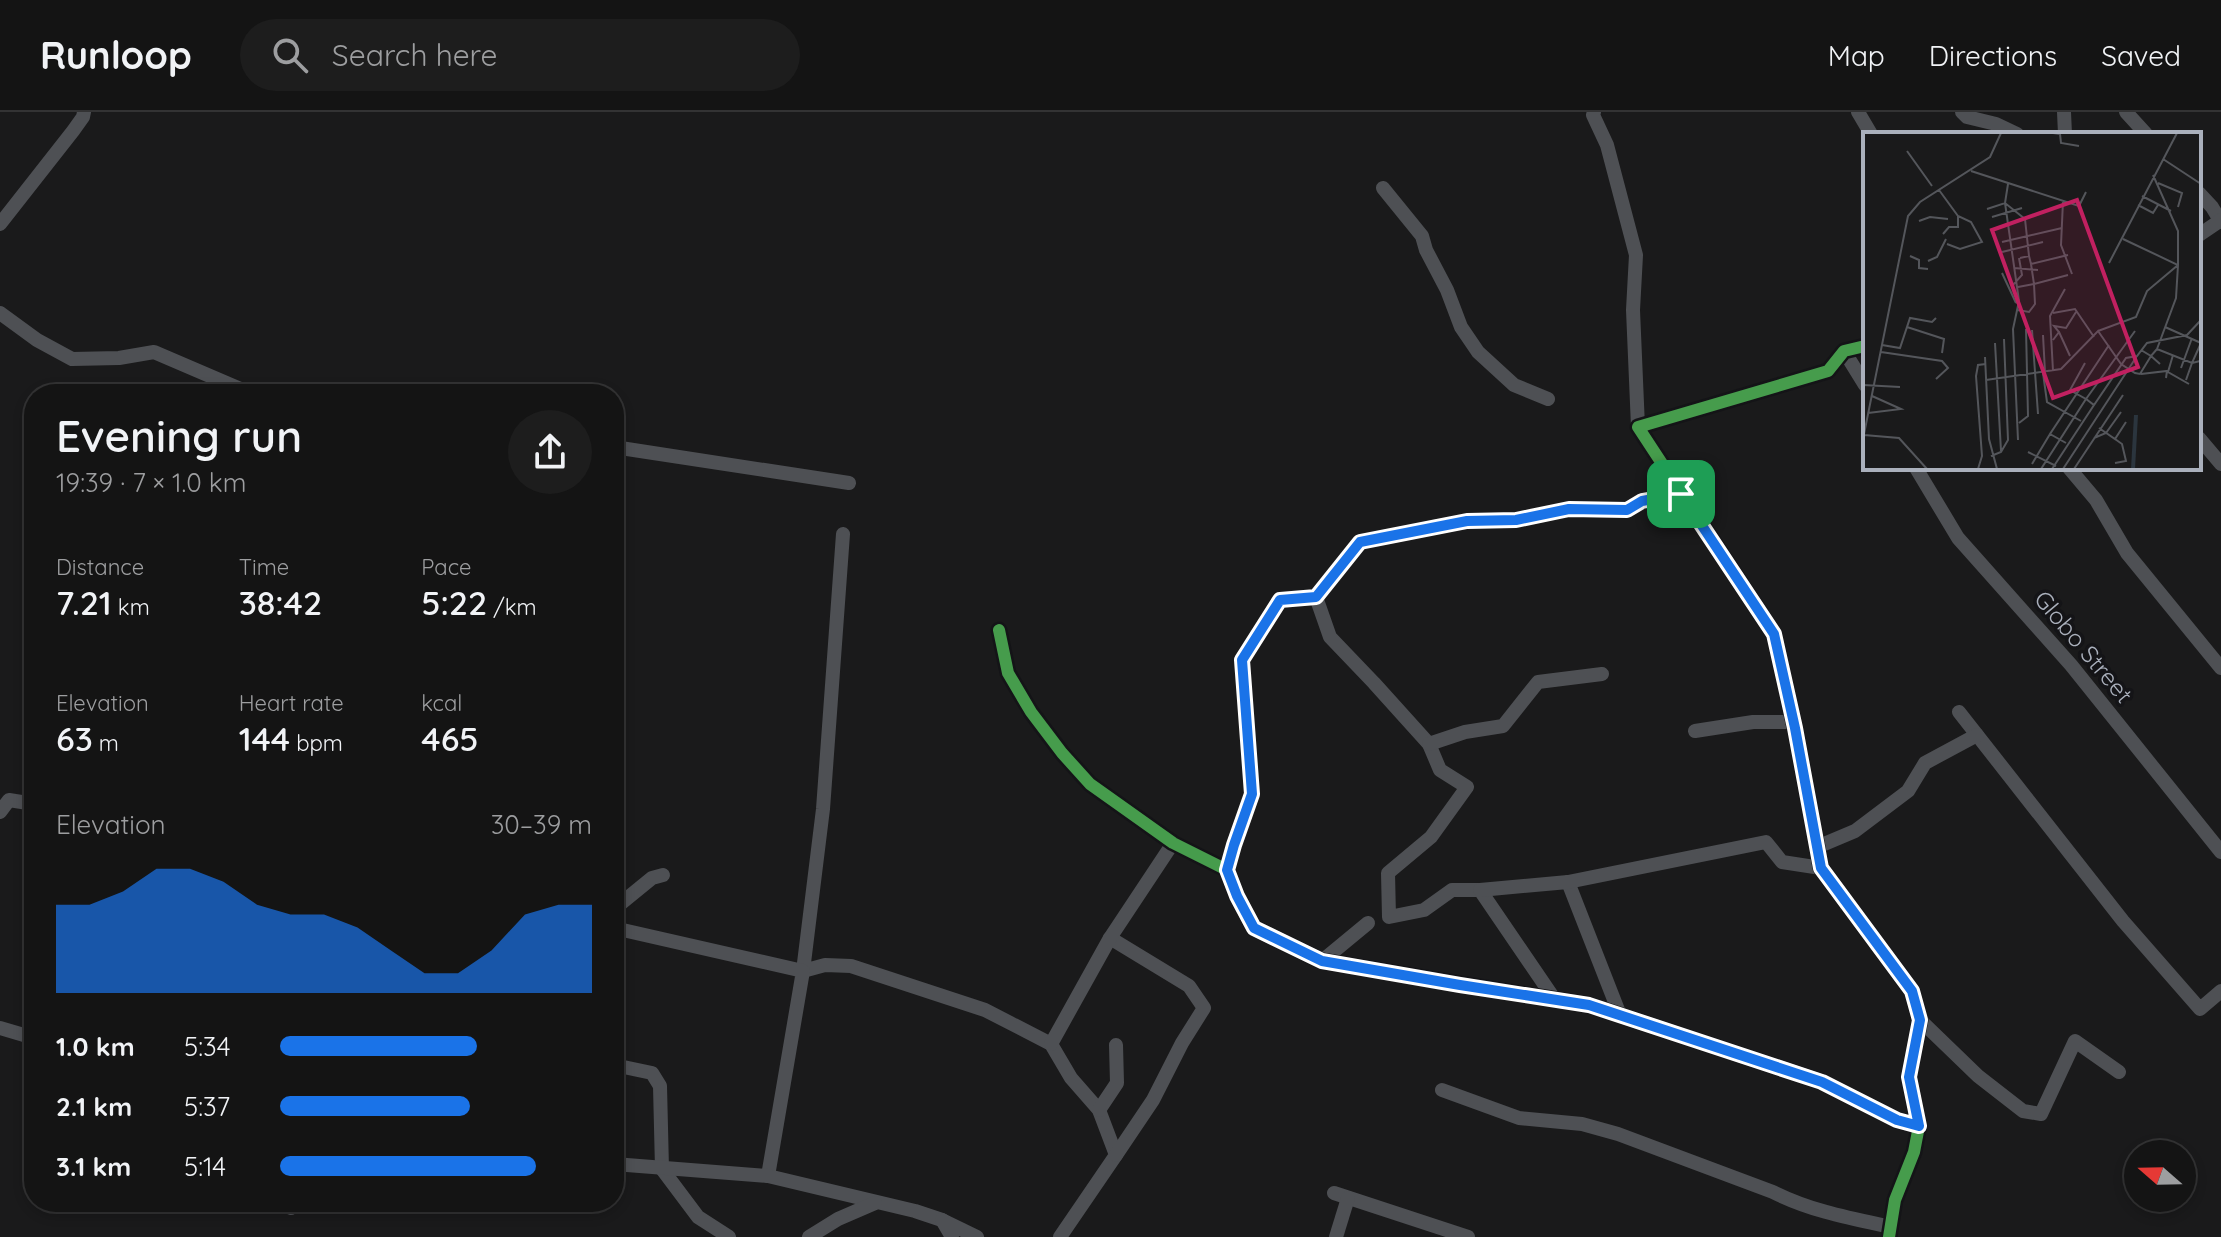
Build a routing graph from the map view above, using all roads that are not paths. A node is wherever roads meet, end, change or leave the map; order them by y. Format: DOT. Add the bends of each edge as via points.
graph roads {
  1 [pos="84,112"];
  2 [pos="1594,112"];
  3 [pos="1858,112"];
  4 [pos="1962,112"];
  5 [pos="2064,112"];
  6 [pos="2126,112"];
  7 [pos="1870,132"];
  8 [pos="2013,132"];
  9 [pos="2065,132"];
  10 [pos="2144,132"];
  11 [pos="1383,188"];
  12 [pos="2201,195"];
  13 [pos="2221,221"];
  14 [pos="0,224"];
  15 [pos="2201,234"];
  16 [pos="0,313"];
  17 [pos="1863,346"];
  18 [pos="1844,351"];
  19 [pos="1863,382"];
  20 [pos="229,384"];
  21 [pos="1548,399"];
  22 [pos="1638,427"];
  23 [pos="2201,440"];
  24 [pos="624,449"];
  25 [pos="2221,464"];
  26 [pos="1917,470"];
  27 [pos="2071,470"];
  28 [pos="849,483"];
  29 [pos="1681,494"];
  30 [pos="843,534"];
  31 [pos="1316,597"];
  32 [pos="999,630"];
  33 [pos="2221,668"];
  34 [pos="1602,674"];
  35 [pos="1959,712"];
  36 [pos="1793,722"];
  37 [pos="1695,731"];
  38 [pos="1977,735"];
  39 [pos="1429,744"];
  40 [pos="24,802"];
  41 [pos="0,812"];
  42 [pos="1173,843"];
  43 [pos="1817,847"];
  44 [pos="2221,852"];
  45 [pos="1821,868"];
  46 [pos="1227,870"];
  47 [pos="663,875"];
  48 [pos="1568,882"];
  49 [pos="1480,890"];
  50 [pos="624,901"];
  51 [pos="1368,923"];
  52 [pos="624,930"];
  53 [pos="1110,938"];
  54 [pos="1322,961"];
  55 [pos="803,971"];
  56 [pos="2221,991"];
  57 [pos="1555,1000"];
  58 [pos="1620,1015"];
  59 [pos="1920,1020"];
  60 [pos="0,1028"];
  61 [pos="24,1035"];
  62 [pos="1051,1044"];
  63 [pos="1116,1045"];
  64 [pos="624,1067"];
  65 [pos="2119,1072"];
  66 [pos="1442,1090"];
  67 [pos="1099,1110"];
  68 [pos="1919,1126"];
  69 [pos="1116,1155"];
  70 [pos="624,1165"];
  71 [pos="662,1169"];
  72 [pos="768,1176"];
  73 [pos="875,1203"];
  74 [pos="942,1220"];
  75 [pos="1890,1232"];
  76 [pos="729,1237"];
  77 [pos="809,1237"];
  78 [pos="952,1237"];
  79 [pos="977,1237"];
  80 [pos="1060,1237"];
  81 [pos="1336,1237"];
  82 [pos="1468,1237"];
  1 -- 14 [label="street"];
  2 -- 22 [label="street" via="1636,255"];
  3 -- 7 [label="street"];
  4 -- 8 [label="street"];
  5 -- 9 [label="street"];
  6 -- 10 [label="street"];
  11 -- 21 [label="street" via="1422,236 1461,327 1478,352 1514,385"];
  12 -- 13 [label="street"];
  13 -- 15 [label="street"];
  16 -- 20 [label="street" via="72,359 154,352"];
  17 -- 18 [label="street"];
  18 -- 19 [label="street"];
  18 -- 22 [label="street" via="1828,371"];
  22 -- 29 [label="street"];
  23 -- 25 [label="street"];
  24 -- 28 [label="street"];
  26 -- 44 [label="street, Globo Street" via="1958,538 2071,665"];
  27 -- 33 [label="street" via="2096,500 2127,553"];
  29 -- 31 [label="street" via="1642,501 1627,510 1569,509 1516,520 1467,521 1360,542"];
  29 -- 36 [label="street" via="1774,634"];
  30 -- 55 [label="street" via="823,809"];
  31 -- 39 [label="street" via="1330,637"];
  31 -- 46 [label="street" via="1280,600 1242,660 1252,794"];
  32 -- 42 [label="street" via="1008,673 1062,753 1090,784"];
  34 -- 39 [label="street" via="1538,682 1503,726"];
  35 -- 38 [label="street"];
  36 -- 37 [label="street"];
  36 -- 43 [label="street"];
  38 -- 43 [label="street" via="1925,763 1908,791 1855,831"];
  38 -- 56 [label="street" via="2123,921 2200,1009"];
  39 -- 49 [label="street" via="1440,770 1467,787 1431,837 1388,873 1389,917 1424,910 1452,890"];
  40 -- 41 [label="street" via="9,800"];
  42 -- 46 [label="street"];
  42 -- 53 [label="street"];
  43 -- 45 [label="street"];
  45 -- 48 [label="street" via="1782,862 1766,842"];
  45 -- 59 [label="street" via="1912,991"];
  46 -- 54 [label="street" via="1254,928"];
  47 -- 50 [label="street"];
  48 -- 49 [label="street"];
  48 -- 58 [label="street"];
  49 -- 57 [label="street"];
  51 -- 54 [label="street"];
  52 -- 55 [label="street"];
  53 -- 62 [label="street"];
  53 -- 69 [label="street" via="1189,986 1204,1008"];
  54 -- 57 [label="street"];
  55 -- 62 [label="street" via="851,966 985,1010"];
  55 -- 72 [label="street"];
  57 -- 58 [label="street"];
  58 -- 68 [label="street" via="1822,1082"];
  59 -- 65 [label="street" via="2023,1111 2041,1114 2075,1041"];
  59 -- 68 [label="street" via="1909,1077"];
  60 -- 61 [label="street"];
  62 -- 67 [label="street"];
  63 -- 67 [label="street" via="1117,1083"];
  64 -- 71 [label="street" via="652,1073 660,1086"];
  66 -- 75 [label="street" via="1519,1118 1582,1124 1618,1134 1797,1204"];
  67 -- 69 [label="street"];
  68 -- 75 [label="street"];
  69 -- 80 [label="street"];
  70 -- 71 [label="street"];
  71 -- 72 [label="street"];
  71 -- 76 [label="street" via="698,1217"];
  72 -- 73 [label="street"];
  73 -- 74 [label="street"];
  73 -- 77 [label="street"];
  74 -- 78 [label="street"];
  74 -- 79 [label="street"];
  81 -- 82 [label="street" via="1341,1196"];
}
